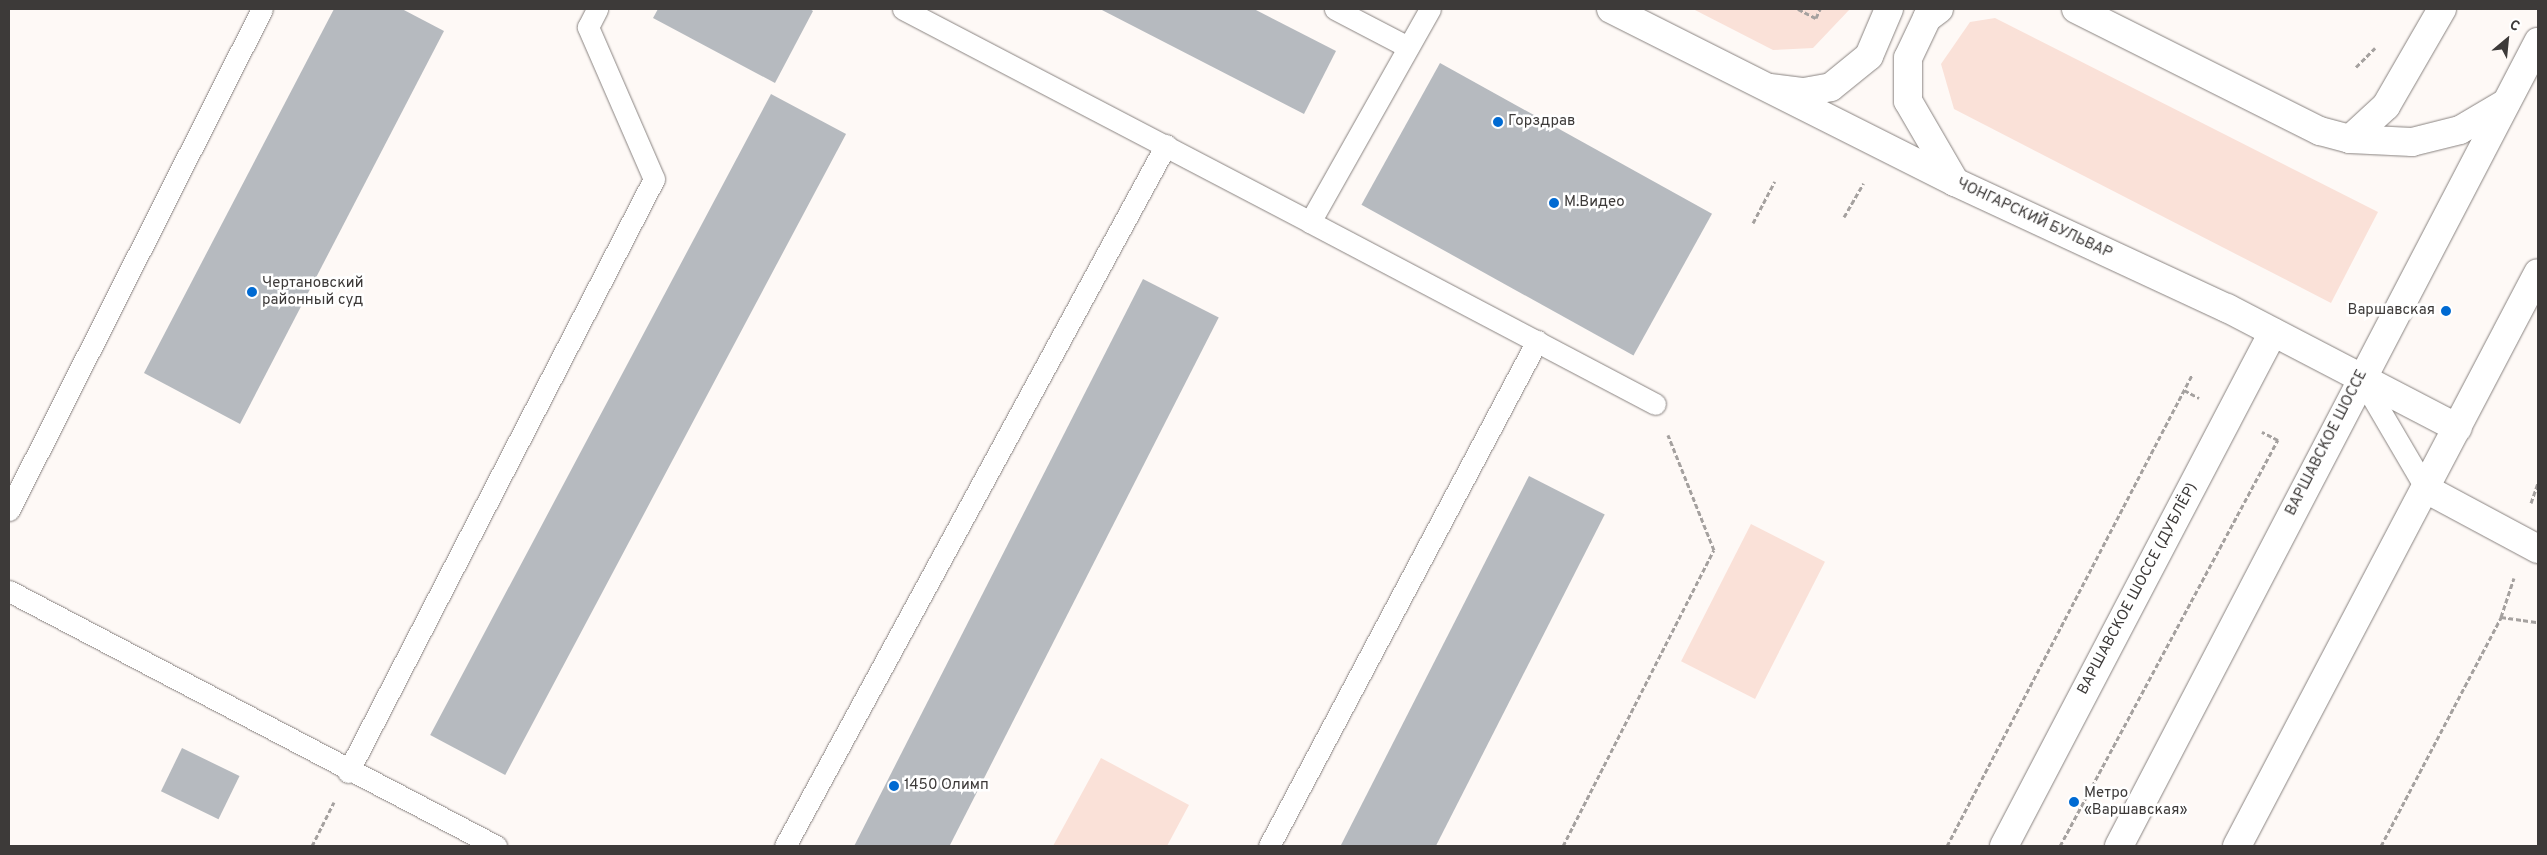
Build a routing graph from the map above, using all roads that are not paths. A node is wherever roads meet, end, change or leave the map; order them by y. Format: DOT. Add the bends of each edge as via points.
graph roads {
  1 [pos="262,9"];
  2 [pos="598,9"];
  3 [pos="903,9"];
  4 [pos="1335,9"];
  5 [pos="1430,9"];
  6 [pos="1610,9"];
  7 [pos="1889,9"];
  8 [pos="1939,9"];
  9 [pos="2076,9"];
  10 [pos="2442,9"];
  11 [pos="2538,42"];
  12 [pos="1408,48"];
  13 [pos="1762,87"];
  14 [pos="2506,103"];
  15 [pos="2350,139"];
  16 [pos="1166,145"];
  17 [pos="1955,182"];
  18 [pos="1310,222"];
  19 [pos="2538,273"];
  20 [pos="2273,332"];
  21 [pos="1537,341"];
  22 [pos="2361,378"];
  23 [pos="1655,404"];
  24 [pos="2458,428"];
  25 [pos="2426,489"];
  26 [pos="9,510"];
  27 [pos="2538,549"];
  28 [pos="9,591"];
  29 [pos="348,772"];
  30 [pos="496,846"];
  31 [pos="785,846"];
  32 [pos="1269,846"];
  33 [pos="2004,846"];
  34 [pos="2119,846"];
  35 [pos="2237,846"];
  1 -- 26 [label="lane"];
  2 -- 29 [label="lane" via="588,27 654,179"];
  3 -- 16 [label="lane"];
  4 -- 12 [label="lane"];
  5 -- 12 [label="lane"];
  6 -- 13 [label="main road, ЧОНГАРСКИЙ БУЛЬВАР"];
  7 -- 13 [label="main road" via="1869,56 1830,87 1804,92"];
  8 -- 17 [label="main road" via="1927,18 1908,58 1908,101"];
  9 -- 15 [label="main road" via="2320,131"];
  10 -- 15 [label="main road" via="2386,106"];
  11 -- 14 [label="main road, ВАРШАВСКОЕ ШОССЕ"];
  12 -- 18 [label="lane"];
  13 -- 17 [label="main road, ЧОНГАРСКИЙ БУЛЬВАР"];
  14 -- 15 [label="main road" via="2460,130 2412,142"];
  14 -- 22 [label="main road, ВАРШАВСКОЕ ШОССЕ"];
  16 -- 18 [label="lane"];
  16 -- 31 [label="lane"];
  17 -- 20 [label="main road, ЧОНГАРСКИЙ БУЛЬВАР"];
  18 -- 21 [label="lane"];
  19 -- 24 [label="main road"];
  20 -- 22 [label="main road, ЧОНГАРСКИЙ БУЛЬВАР"];
  20 -- 33 [label="main road, ВАРШАВСКОЕ ШОССЕ (ДУБЛЁР)"];
  21 -- 23 [label="lane"];
  21 -- 32 [label="lane"];
  22 -- 24 [label="main road, ЧОНГАРСКИЙ БУЛЬВАР"];
  22 -- 25 [label="lane"];
  22 -- 34 [label="main road, ВАРШАВСКОЕ ШОССЕ"];
  24 -- 25 [label="main road"];
  25 -- 27 [label="main road"];
  25 -- 35 [label="main road"];
  28 -- 29 [label="lane"];
  29 -- 30 [label="lane"];
}
